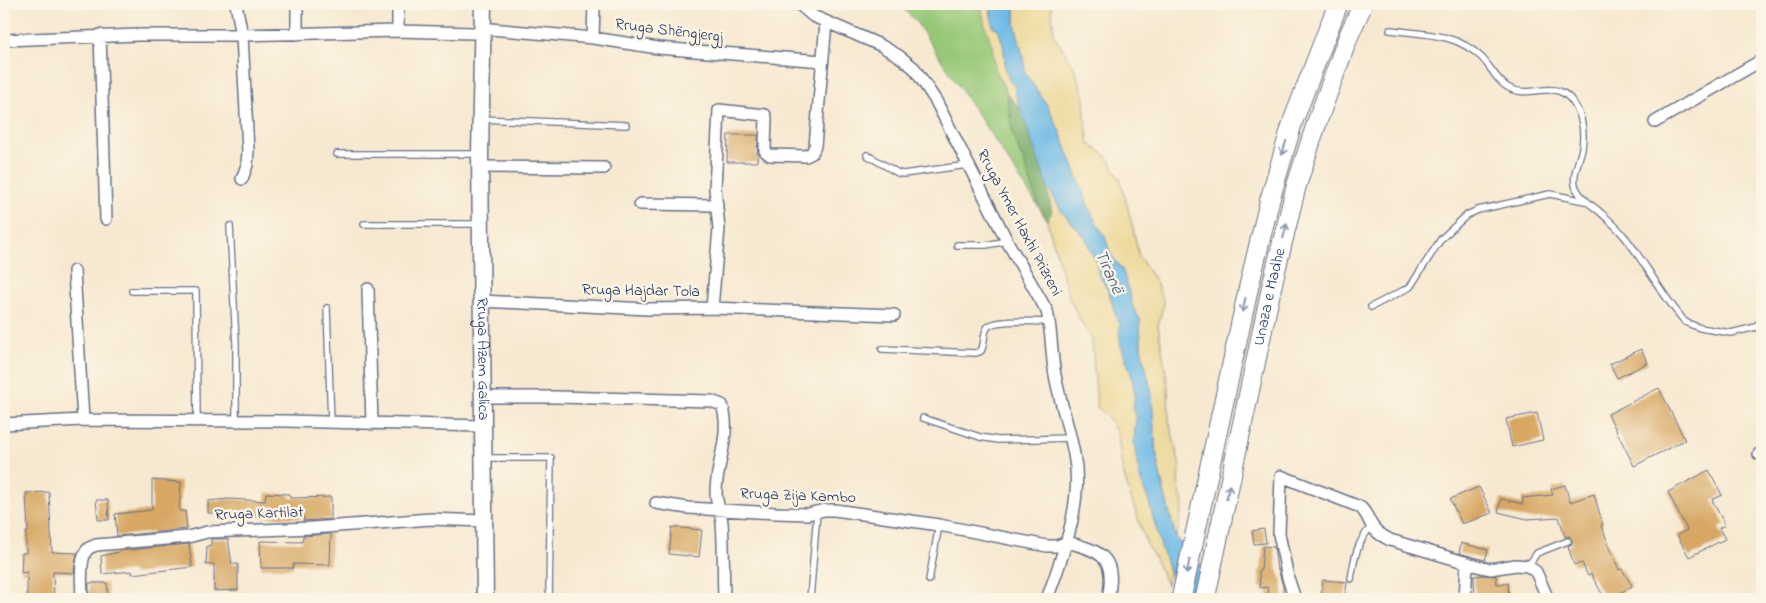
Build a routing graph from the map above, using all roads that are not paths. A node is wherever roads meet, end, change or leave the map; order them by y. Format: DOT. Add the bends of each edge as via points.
graph roads {
  1 [pos="236,4"];
  2 [pos="297,4"];
  3 [pos="398,4"];
  4 [pos="483,4"];
  5 [pos="594,4"];
  6 [pos="799,4"];
  7 [pos="1327,4"];
  8 [pos="1338,4"];
  9 [pos="1363,4"];
  10 [pos="1375,4"];
  11 [pos="826,23"];
  12 [pos="1390,30"];
  13 [pos="398,31"];
  14 [pos="482,31"];
  15 [pos="297,34"];
  16 [pos="242,35"];
  17 [pos="100,36"];
  18 [pos="593,38"];
  19 [pos="4,40"];
  20 [pos="1762,60"];
  21 [pos="822,61"];
  22 [pos="480,120"];
  23 [pos="1292,121"];
  24 [pos="1317,122"];
  25 [pos="1655,122"];
  26 [pos="626,124"];
  27 [pos="337,154"];
  28 [pos="866,155"];
  29 [pos="480,160"];
  30 [pos="968,165"];
  31 [pos="604,168"];
  32 [pos="242,179"];
  33 [pos="1585,200"];
  34 [pos="640,204"];
  35 [pos="717,205"];
  36 [pos="106,219"];
  37 [pos="364,224"];
  38 [pos="480,224"];
  39 [pos="230,226"];
  40 [pos="1007,242"];
  41 [pos="957,245"];
  42 [pos="74,271"];
  43 [pos="368,289"];
  44 [pos="132,291"];
  45 [pos="481,302"];
  46 [pos="1371,307"];
  47 [pos="327,308"];
  48 [pos="712,308"];
  49 [pos="894,315"];
  50 [pos="1050,322"];
  51 [pos="1761,326"];
  52 [pos="882,349"];
  53 [pos="482,397"];
  54 [pos="923,418"];
  55 [pos="83,420"];
  56 [pos="197,421"];
  57 [pos="236,421"];
  58 [pos="331,423"];
  59 [pos="4,424"];
  60 [pos="372,424"];
  61 [pos="482,426"];
  62 [pos="1070,438"];
  63 [pos="482,458"];
  64 [pos="656,503"];
  65 [pos="719,509"];
  66 [pos="817,512"];
  67 [pos="484,520"];
  68 [pos="939,525"];
  69 [pos="1372,526"];
  70 [pos="1568,541"];
  71 [pos="1067,542"];
  72 [pos="1467,564"];
  73 [pos="1528,566"];
  74 [pos="1351,579"];
  75 [pos="929,580"];
  76 [pos="82,599"];
  77 [pos="485,599"];
  78 [pos="549,599"];
  79 [pos="724,599"];
  80 [pos="810,599"];
  81 [pos="1047,599"];
  82 [pos="1108,599"];
  83 [pos="1181,599"];
  84 [pos="1205,599"];
  85 [pos="1295,599"];
  86 [pos="1465,599"];
  87 [pos="1548,599"];
  1 -- 16 [label="street"];
  2 -- 15 [label="street"];
  3 -- 13 [label="street"];
  4 -- 14 [label="main road, Rruga Azem Galica"];
  5 -- 18 [label="street"];
  6 -- 11 [label="street, Rruga Ymer Haxhi Prizreni"];
  7 -- 23 [label="highway" via="1298,76"];
  8 -- 23 [label="highway, Unaza e Madhe"];
  9 -- 24 [label="highway, Unaza e Madhe"];
  10 -- 24 [label="highway" via="1334,100"];
  11 -- 21 [label="street"];
  11 -- 30 [label="street, Rruga Ymer Haxhi Prizreni" via="880,45 914,68 936,100"];
  12 -- 33 [label="lane" via="1458,40 1482,58 1508,88 1517,92 1559,90 1570,97 1579,111 1583,127 1575,187"];
  13 -- 14 [label="street, Rruga Shëngjergj" via="473,34"];
  13 -- 15 [label="street, Rruga Shëngjergj"];
  14 -- 18 [label="street, Rruga Shëngjergj" via="524,31"];
  14 -- 22 [label="main road, Rruga Azem Galica"];
  15 -- 16 [label="street, Rruga Shëngjergj"];
  16 -- 17 [label="street, Rruga Shëngjergj"];
  16 -- 32 [label="street" via="248,151"];
  17 -- 19 [label="street, Rruga Shëngjergj"];
  17 -- 36 [label="street"];
  18 -- 21 [label="street, Rruga Shëngjergj" via="658,48"];
  20 -- 25 [label="street"];
  21 -- 35 [label="street" via="815,146 809,155 770,155 765,147 765,116 719,110"];
  22 -- 26 [label="lane"];
  22 -- 29 [label="main road, Rruga Azem Galica"];
  23 -- 83 [label="highway, Unaza e Madhe, one-way" via="1248,286"];
  84 -- 24 [label="highway, Unaza e Madhe, one-way" via="1282,244"];
  27 -- 29 [label="lane"];
  28 -- 30 [label="lane" via="903,174"];
  29 -- 31 [label="street"];
  29 -- 38 [label="main road, Rruga Azem Galica"];
  30 -- 40 [label="street, Rruga Ymer Haxhi Prizreni"];
  33 -- 46 [label="lane" via="1550,194 1467,215 1441,239 1410,287"];
  33 -- 51 [label="lane" via="1626,238 1685,322 1730,333"];
  34 -- 35 [label="street"];
  35 -- 48 [label="street" via="719,229"];
  37 -- 38 [label="lane"];
  38 -- 45 [label="main road, Rruga Azem Galica"];
  39 -- 57 [label="lane"];
  40 -- 41 [label="lane"];
  40 -- 50 [label="street, Rruga Ymer Haxhi Prizreni" via="1048,311"];
  42 -- 55 [label="street"];
  43 -- 60 [label="street"];
  44 -- 56 [label="lane" via="196,291"];
  45 -- 48 [label="street, Rruga Hajdar Tola"];
  45 -- 53 [label="main road, Rruga Azem Galica"];
  47 -- 58 [label="lane"];
  48 -- 49 [label="street, Rruga Hajdar Tola"];
  50 -- 52 [label="lane" via="991,324 987,327 984,346 976,353"];
  50 -- 62 [label="street, Rruga Ymer Haxhi Prizreni" via="1055,377"];
  53 -- 61 [label="main road, Rruga Azem Galica"];
  53 -- 65 [label="street, Rruga Zija Kambo" via="717,402 724,411 725,430 717,474"];
  54 -- 62 [label="lane" via="998,440"];
  55 -- 56 [label="street"];
  55 -- 59 [label="street"];
  56 -- 57 [label="street"];
  57 -- 58 [label="street"];
  58 -- 60 [label="street"];
  60 -- 61 [label="street"];
  61 -- 63 [label="main road, Rruga Azem Galica"];
  62 -- 71 [label="street, Rruga Ymer Haxhi Prizreni" via="1076,471"];
  63 -- 67 [label="main road, Rruga Azem Galica"];
  63 -- 78 [label="lane" via="551,458"];
  64 -- 65 [label="street"];
  65 -- 66 [label="street, Rruga Zija Kambo"];
  65 -- 79 [label="street"];
  66 -- 68 [label="street, Rruga Zija Kambo" via="835,510"];
  66 -- 80 [label="lane"];
  67 -- 76 [label="street, Rruga Kartilat" via="207,532 188,537 96,545 84,554"];
  67 -- 77 [label="main road, Rruga Azem Galica"];
  68 -- 71 [label="street, Rruga Zija Kambo" via="1047,546"];
  68 -- 75 [label="lane"];
  69 -- 72 [label="street" via="1390,540"];
  69 -- 74 [label="lane" via="1363,535 1353,562"];
  69 -- 85 [label="street" via="1360,507 1281,476 1279,534"];
  70 -- 73 [label="lane" via="1537,553"];
  71 -- 81 [label="street"];
  71 -- 82 [label="street" via="1086,547 1105,558 1111,576"];
  72 -- 73 [label="street" via="1490,569"];
  72 -- 86 [label="street"];
  73 -- 87 [label="street" via="1536,572"];
}
